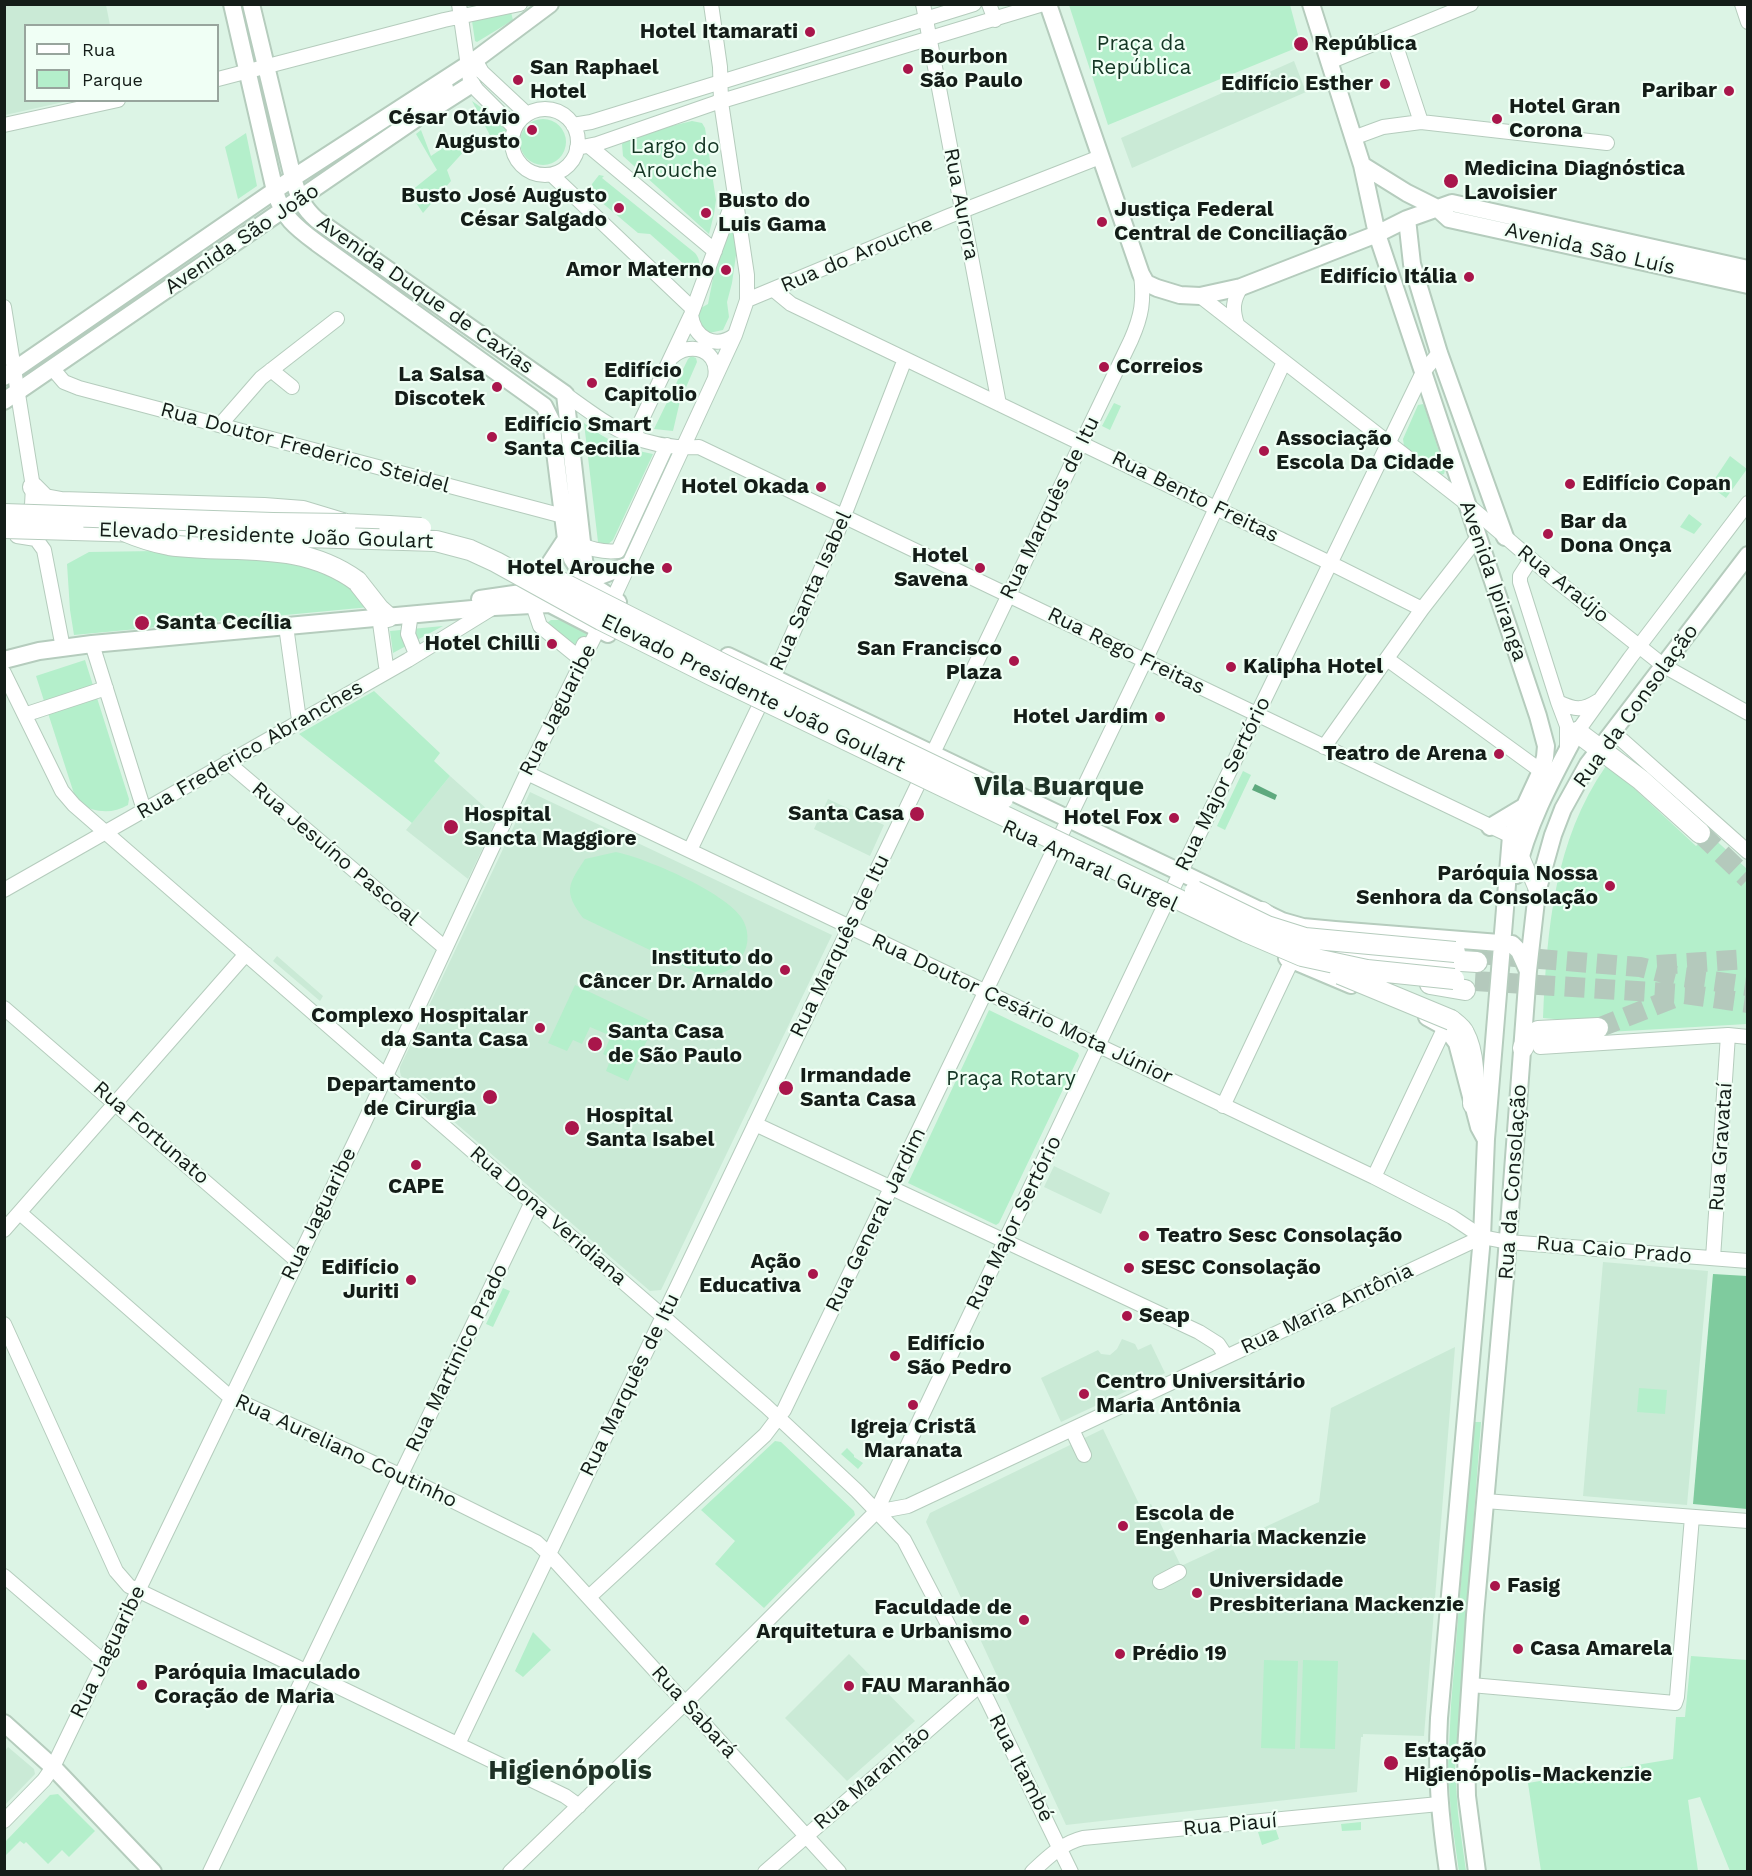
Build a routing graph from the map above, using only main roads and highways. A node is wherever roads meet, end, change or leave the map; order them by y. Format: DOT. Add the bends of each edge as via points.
graph roads {
  1 [pos="232,4"];
  2 [pos="251,4"];
  3 [pos="550,4"];
  4 [pos="1048,4"];
  5 [pos="1311,4"];
  6 [pos="472,62"];
  7 [pos="472,84"];
  8 [pos="414,120"];
  9 [pos="1362,165"];
  10 [pos="293,178"];
  11 [pos="275,191"];
  12 [pos="299,200"];
  13 [pos="1437,208"];
  14 [pos="282,212"];
  15 [pos="1407,219"];
  16 [pos="1377,234"];
  17 [pos="1748,269"];
  18 [pos="1748,285"];
  19 [pos="497,346"];
  20 [pos="9,374"];
  21 [pos="504,376"];
  22 [pos="565,394"];
  23 [pos="11,397"];
  24 [pos="544,406"];
  25 [pos="33,496"];
  26 [pos="4,514"];
  27 [pos="346,524"];
  28 [pos="124,531"];
  29 [pos="8,533"];
  30 [pos="1478,537"];
  31 [pos="566,539"];
  32 [pos="1748,555"];
  33 [pos="629,565"];
  34 [pos="587,582"];
  35 [pos="532,598"];
  36 [pos="396,619"];
  37 [pos="4,660"];
  38 [pos="1578,732"];
  39 [pos="1607,740"];
  40 [pos="1543,764"];
  41 [pos="1526,805"];
  42 [pos="1491,827"];
  43 [pos="1700,834"];
  44 [pos="1262,912"];
  45 [pos="1504,913"];
  46 [pos="1501,943"];
  47 [pos="1302,962"];
  48 [pos="1528,971"];
  49 [pos="1470,973"];
  50 [pos="1598,1028"];
  51 [pos="1531,1048"];
  52 [pos="1473,1104"];
  53 [pos="1486,1139"];
  54 [pos="4,1723"];
  55 [pos="153,1872"];
  56 [pos="1448,1872"];
  57 [pos="1477,1872"];
  1 -- 11 [label="main road, Avenida Duque de Caxias"];
  2 -- 10 [label="main road, Avenida Duque de Caxias"];
  3 -- 6 [label="main road, Avenida São João"];
  4 -- 16 [label="main road" via="1146,283 1180,295 1200,296 1241,287"];
  5 -- 9 [label="main road"];
  6 -- 8 [label="main road, Avenida São João"];
  6 -- 10 [label="main road, Avenida São João"];
  7 -- 8 [label="main road"];
  8 -- 12 [label="main road, Avenida São João"];
  9 -- 13 [label="main road, Avenida São Luís"];
  9 -- 16 [label="main road"];
  10 -- 11 [label="main road, Avenida São João"];
  10 -- 12 [label="main road, Avenida Duque de Caxias"];
  11 -- 14 [label="main road, Avenida Duque de Caxias"];
  11 -- 20 [label="main road, Avenida São João"];
  12 -- 14 [label="main road, Avenida São João"];
  12 -- 19 [label="main road, Avenida Duque de Caxias" via="317,220"];
  13 -- 15 [label="main road, Avenida São Luís"];
  13 -- 17 [label="main road, Avenida São Luís" via="1460,204"];
  13 -- 18 [label="main road, Avenida São Luís" via="1449,219"];
  14 -- 21 [label="main road, Avenida Duque de Caxias" via="317,243"];
  14 -- 23 [label="main road, Avenida São João"];
  15 -- 16 [label="main road, Avenida São Luís"];
  15 -- 30 [label="main road, Avenida Ipiranga" via="1410,257 1501,533 1487,530"];
  16 -- 30 [label="main road, Avenida Ipiranga"];
  19 -- 21 [label="main road"];
  19 -- 22 [label="main road, Avenida Duque de Caxias"];
  21 -- 24 [label="main road, Avenida Duque de Caxias"];
  22 -- 24 [label="main road"];
  22 -- 34 [label="main road"];
  24 -- 31 [label="main road" via="551,420"];
  25 -- 27 [label="highway, bridge" via="85,503 303,511"];
  26 -- 27 [label="highway, Elevado Presidente João Goulart, bridge"];
  27 -- 49 [label="highway, Elevado Presidente João Goulart, bridge" via="441,530 484,542 727,666 1267,926 1325,941 1455,952"];
  28 -- 29 [label="highway, Elevado Presidente João Goulart, bridge"];
  28 -- 36 [label="highway, bridge" via="166,544 267,549 302,555 357,581 379,609"];
  28 -- 47 [label="highway, Elevado Presidente João Goulart, bridge" via="435,541 470,550 711,675 1199,908"];
  30 -- 40 [label="main road, Avenida Ipiranga" via="1545,736"];
  31 -- 34 [label="main road" via="573,562"];
  31 -- 35 [label="main road"];
  32 -- 39 [label="main road, Rua da Consolação"];
  33 -- 34 [label="main road"];
  34 -- 35 [label="main road"];
  34 -- 44 [label="main road, Rua Amaral Gurgel" via="773,677"];
  35 -- 36 [label="main road" via="494,607"];
  35 -- 36 [label="main road" via="420,606"];
  35 -- 47 [label="main road, Rua Amaral Gurgel" via="1166,903"];
  36 -- 37 [label="main road" via="92,644"];
  38 -- 39 [label="highway"];
  38 -- 45 [label="main road, Rua da Consolação" via="1528,833"];
  39 -- 43 [label="highway" via="1641,780"];
  39 -- 48 [label="main road, Rua da Consolação" via="1588,764 1553,835 1537,892"];
  40 -- 41 [label="main road, Rua da Consolação"];
  41 -- 42 [label="main road"];
  41 -- 45 [label="main road, Rua da Consolação" via="1511,836"];
  44 -- 46 [label="main road, Rua Amaral Gurgel" via="1303,927"];
  44 -- 49 [label="highway" via="1284,929 1314,943"];
  45 -- 46 [label="main road, Rua da Consolação"];
  46 -- 48 [label="main road" via="1515,947"];
  46 -- 53 [label="main road, Rua da Consolação"];
  47 -- 49 [label="highway, Elevado Presidente João Goulart, bridge" via="1367,970"];
  47 -- 52 [label="highway, bridge" via="1332,971 1464,1032"];
  48 -- 51 [label="main road, Rua da Consolação"];
  50 -- 51 [label="highway" via="1538,1030 1528,1037"];
  51 -- 57 [label="main road, Rua da Consolação" via="1508,1242 1471,1685 1466,1776"];
  52 -- 53 [label="main road, Rua da Consolação"];
  53 -- 56 [label="main road, Rua da Consolação" via="1482,1237 1439,1718 1439,1804"];
  54 -- 55 [label="main road" via="53,1767"];
}
